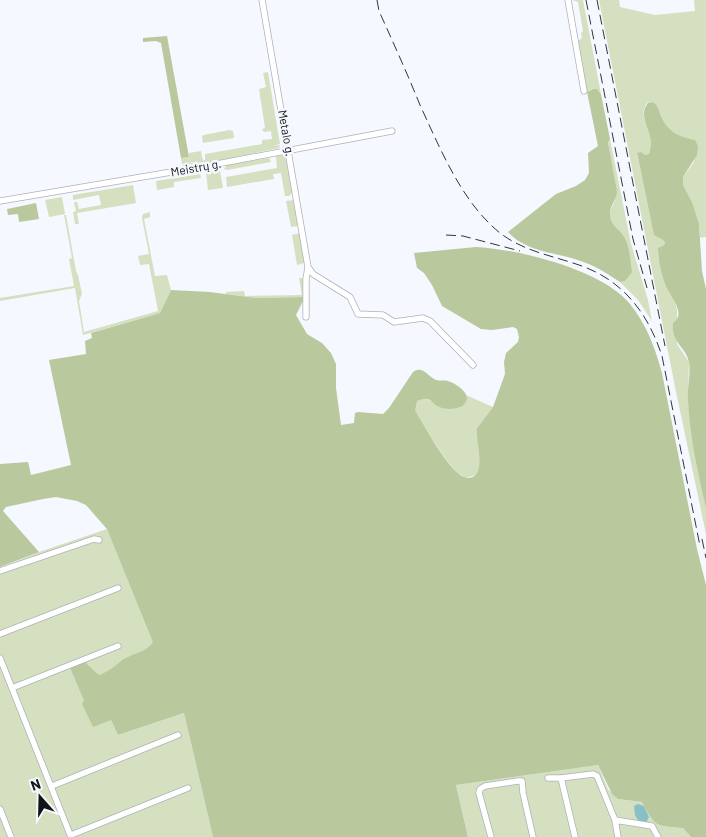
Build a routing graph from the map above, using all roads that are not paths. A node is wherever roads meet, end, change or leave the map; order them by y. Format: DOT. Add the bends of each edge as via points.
graph roads {
  1 [pos="262,0"];
  2 [pos="568,0"];
  3 [pos="584,91"];
  4 [pos="392,131"];
  5 [pos="289,151"];
  6 [pos="0,201"];
  7 [pos="308,266"];
  8 [pos="306,316"];
  9 [pos="473,365"];
  10 [pos="100,540"];
  11 [pos="0,572"];
  12 [pos="118,588"];
  13 [pos="0,634"];
  14 [pos="118,646"];
  15 [pos="0,658"];
  16 [pos="12,688"];
  17 [pos="178,735"];
  18 [pos="548,778"];
  19 [pos="561,778"];
  20 [pos="52,786"];
  21 [pos="188,788"];
  22 [pos="0,809"];
  23 [pos="615,820"];
  24 [pos="71,836"];
  25 [pos="11,837"];
  26 [pos="491,837"];
  27 [pos="533,837"];
  28 [pos="575,837"];
  29 [pos="618,837"];
  30 [pos="658,837"];
  1 -- 5 [label="street, Metalo g."];
  2 -- 3 [label="street"];
  4 -- 5 [label="street, Meistrų g."];
  5 -- 6 [label="street, Meistrų g."];
  5 -- 7 [label="street, Metalo g."];
  7 -- 8 [label="street, Metalo g."];
  7 -- 9 [label="street" via="313,274 350,297 358,314 383,315 394,322 423,318 430,321"];
  10 -- 11 [label="street" via="94,539"];
  12 -- 13 [label="street"];
  14 -- 16 [label="street"];
  15 -- 16 [label="street"];
  16 -- 20 [label="street"];
  17 -- 20 [label="street"];
  18 -- 19 [label="street"];
  19 -- 23 [label="street" via="596,774"];
  19 -- 28 [label="street"];
  20 -- 24 [label="street"];
  21 -- 24 [label="street"];
  22 -- 25 [label="street"];
  23 -- 29 [label="street"];
  23 -- 30 [label="street" via="652,826"];
  26 -- 27 [label="street" via="480,789 522,781"];
}
